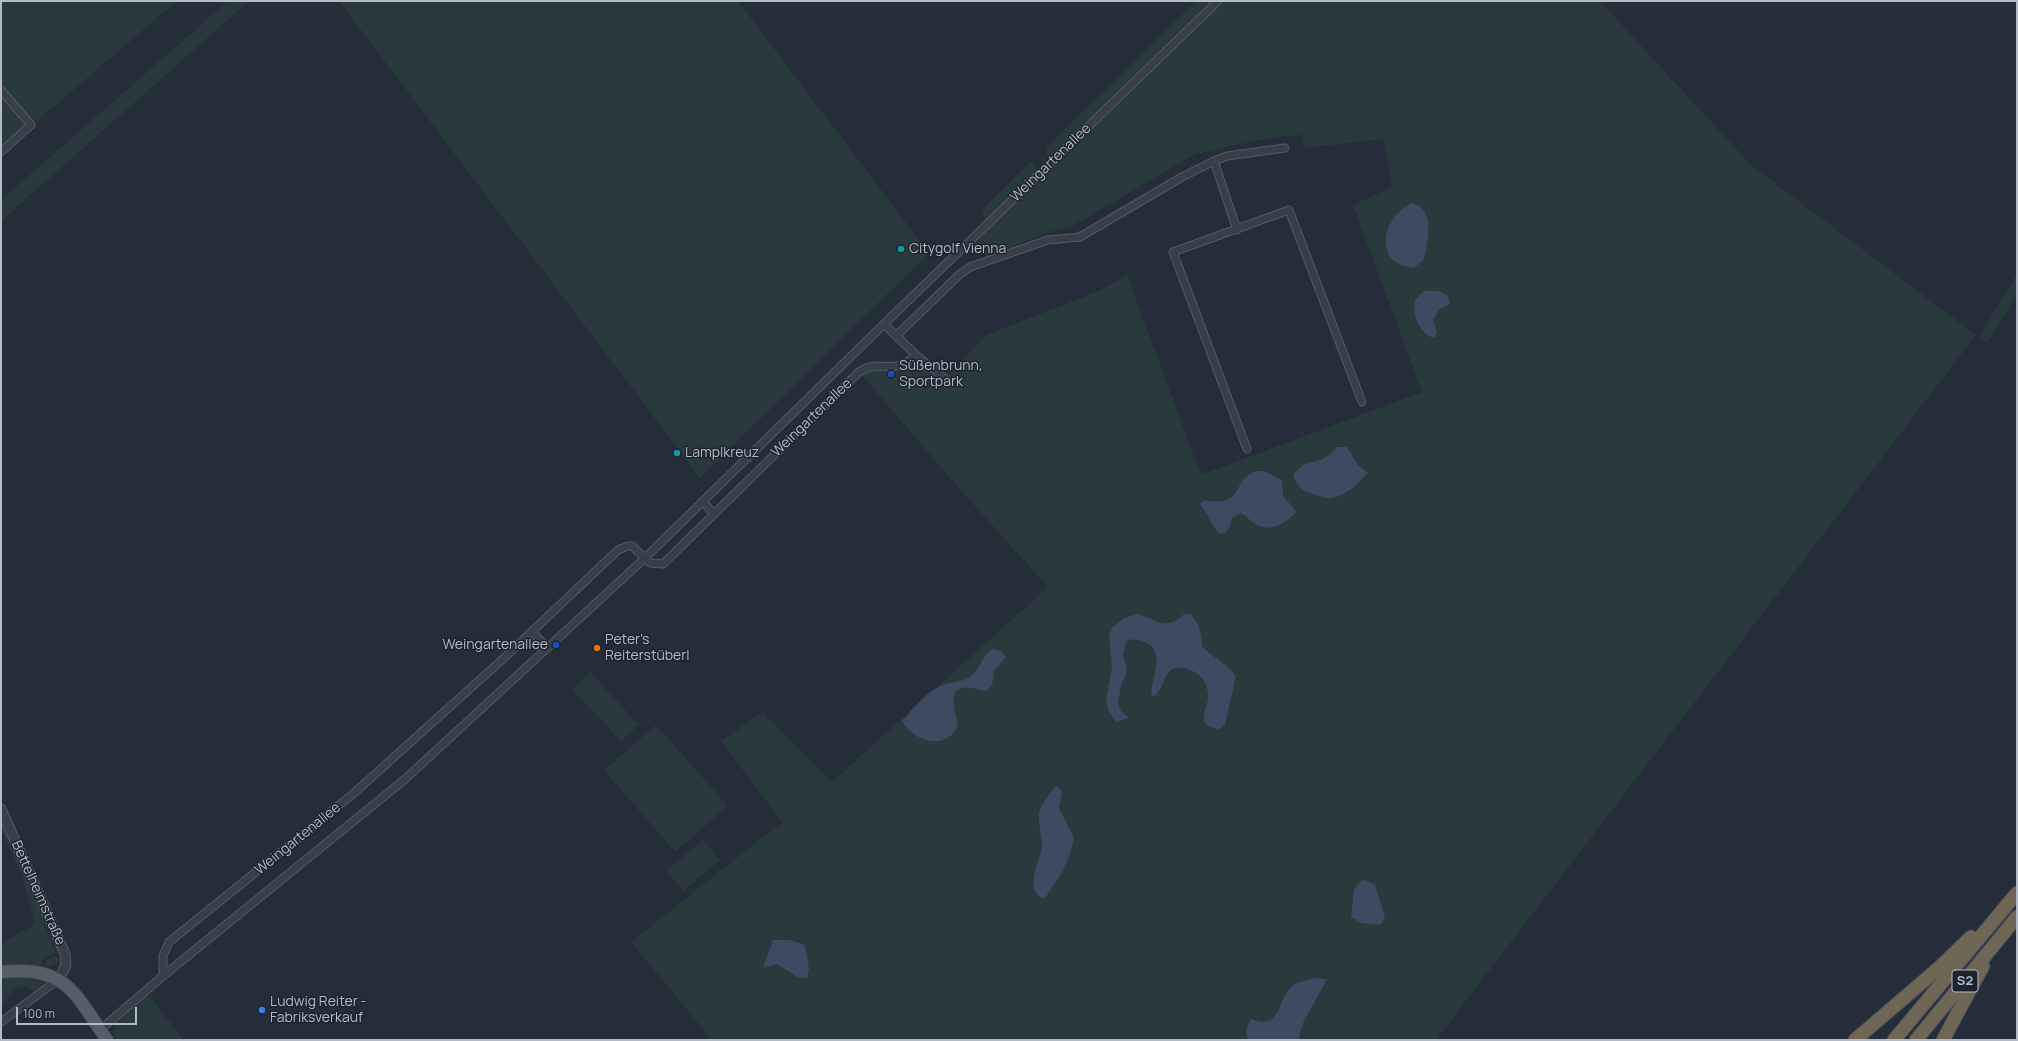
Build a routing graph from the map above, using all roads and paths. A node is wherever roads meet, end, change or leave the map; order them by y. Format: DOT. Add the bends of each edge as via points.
graph roads {
  1 [pos="1218,1"];
  2 [pos="1,90"];
  3 [pos="1284,148"];
  4 [pos="1,152"];
  5 [pos="1214,161"];
  6 [pos="1237,230"];
  7 [pos="884,324"];
  8 [pos="897,335"];
  9 [pos="916,355"];
  10 [pos="949,382"];
  11 [pos="1362,402"];
  12 [pos="1247,449"];
  13 [pos="702,501"];
  14 [pos="714,514"];
  15 [pos="645,558"];
  16 [pos="532,632"];
  17 [pos="548,648"];
  18 [pos="1,809"];
  19 [pos="2017,893"];
  20 [pos="2017,918"];
  21 [pos="1982,934"];
  22 [pos="1995,944"];
  23 [pos="1,972"];
  24 [pos="163,976"];
  25 [pos="59,979"];
  26 [pos="1,1022"];
  27 [pos="103,1035"];
  28 [pos="1855,1040"];
  29 [pos="1894,1040"];
  30 [pos="1916,1040"];
  31 [pos="1943,1040"];
  1 -- 7 [label="street, Weingartenallee"];
  2 -- 4 [label="street" via="31,125"];
  3 -- 5 [label="street" via="1227,156"];
  5 -- 6 [label="street"];
  5 -- 8 [label="street" via="1182,177 1080,238 1048,240 970,267"];
  6 -- 11 [label="street" via="1290,210"];
  6 -- 12 [label="street" via="1173,252"];
  7 -- 8 [label="street"];
  7 -- 13 [label="street, Weingartenallee"];
  8 -- 9 [label="street"];
  9 -- 10 [label="street"];
  9 -- 14 [label="street, Weingartenallee" via="897,367 873,365 859,372"];
  13 -- 14 [label="street"];
  13 -- 15 [label="street, Weingartenallee"];
  14 -- 15 [label="street, Weingartenallee" via="663,564 653,564"];
  15 -- 16 [label="street, Weingartenallee" via="632,546 618,550"];
  15 -- 17 [label="street, Weingartenallee"];
  16 -- 17 [label="street"];
  16 -- 24 [label="street, Weingartenallee" via="353,794 169,942 163,956"];
  17 -- 24 [label="street, Weingartenallee" via="404,780"];
  18 -- 25 [label="street, Bettelheimstraße" via="65,954 66,966"];
  19 -- 21 [label="highway, S2"];
  20 -- 22 [label="highway, S2"];
  21 -- 28 [label="highway" via="1970,937 1940,967"];
  21 -- 29 [label="highway, S2"];
  22 -- 30 [label="highway, S2"];
  22 -- 31 [label="highway"];
  23 -- 25 [label="main road" via="32,971"];
  24 -- 27 [label="street, Weingartenallee"];
  25 -- 26 [label="street"];
  25 -- 27 [label="main road" via="72,989"];
}
